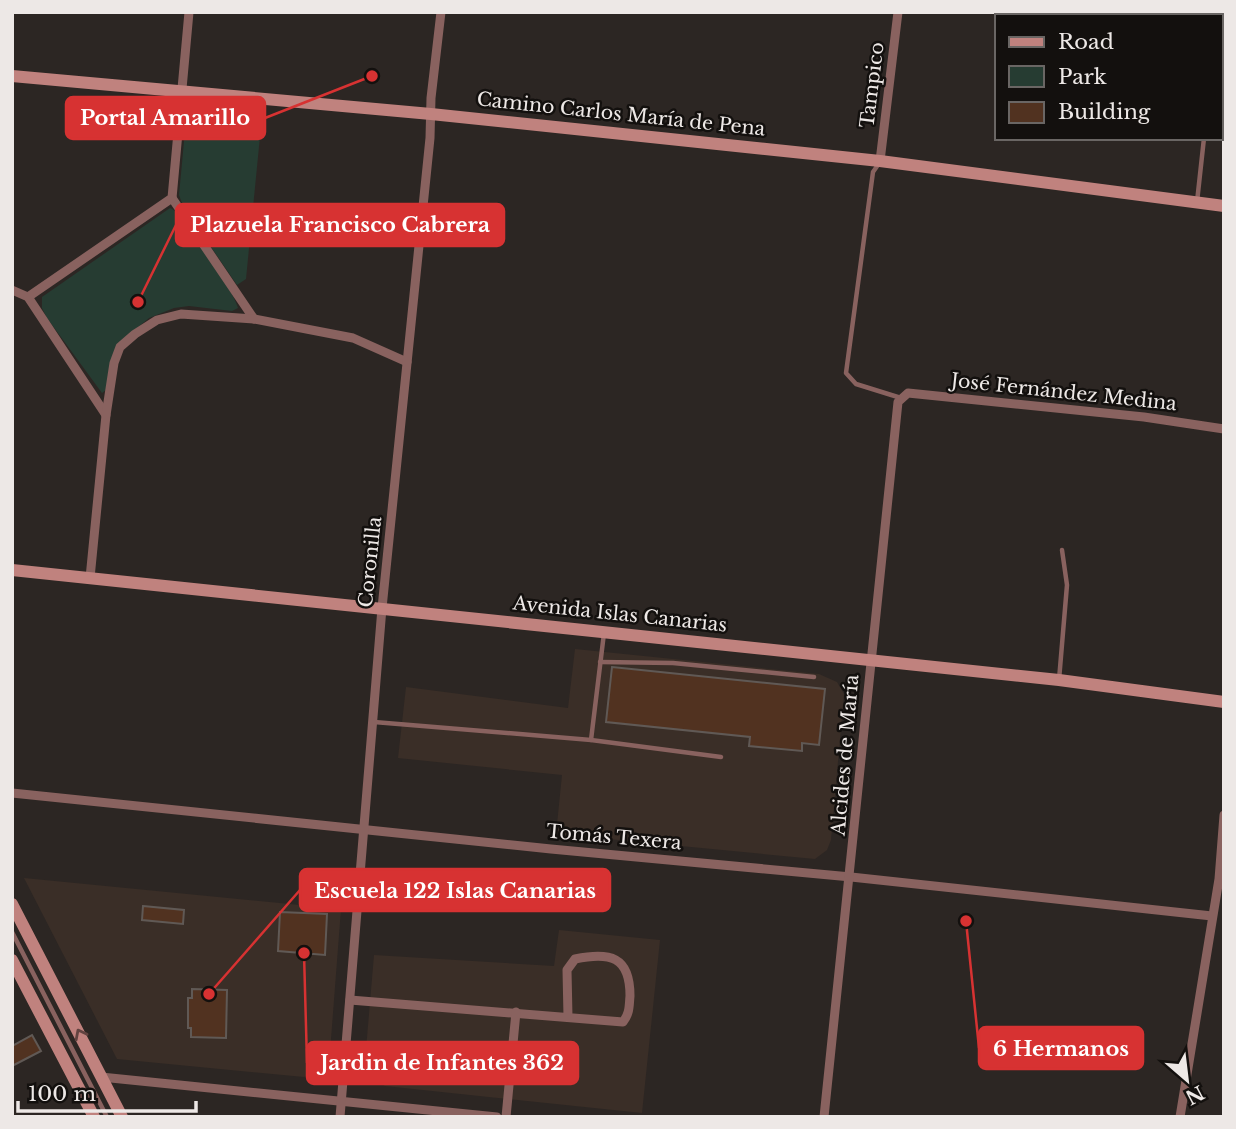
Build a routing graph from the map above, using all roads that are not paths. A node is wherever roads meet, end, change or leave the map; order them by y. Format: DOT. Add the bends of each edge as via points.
graph roads {
  1 [pos="189,12"];
  2 [pos="441,12"];
  3 [pos="898,12"];
  4 [pos="12,76"];
  5 [pos="183,92"];
  6 [pos="431,114"];
  7 [pos="1204,140"];
  8 [pos="880,161"];
  9 [pos="172,198"];
  10 [pos="1197,202"];
  11 [pos="1224,206"];
  12 [pos="12,290"];
  13 [pos="28,297"];
  14 [pos="254,319"];
  15 [pos="407,362"];
  16 [pos="901,398"];
  17 [pos="106,415"];
  18 [pos="1224,429"];
  19 [pos="1062,550"];
  20 [pos="12,570"];
  21 [pos="90,578"];
  22 [pos="383,608"];
  23 [pos="604,632"];
  24 [pos="872,660"];
  25 [pos="600,662"];
  26 [pos="814,677"];
  27 [pos="1059,680"];
  28 [pos="1224,702"];
  29 [pos="373,722"];
  30 [pos="590,740"];
  31 [pos="721,757"];
  32 [pos="12,793"];
  33 [pos="1224,815"];
  34 [pos="364,828"];
  35 [pos="851,877"];
  36 [pos="12,904"];
  37 [pos="1212,916"];
  38 [pos="12,932"];
  39 [pos="12,960"];
  40 [pos="350,1000"];
  41 [pos="516,1013"];
  42 [pos="568,1017"];
  43 [pos="102,1077"];
  44 [pos="341,1100"];
  45 [pos="94,1117"];
  46 [pos="107,1117"];
  47 [pos="122,1117"];
  48 [pos="340,1117"];
  49 [pos="497,1117"];
  50 [pos="506,1117"];
  51 [pos="824,1117"];
  52 [pos="1180,1117"];
  1 -- 5 [label="street"];
  2 -- 6 [label="street, Coronilla"];
  3 -- 8 [label="street, Tampico"];
  4 -- 5 [label="street, Camino Carlos María de Pena"];
  5 -- 6 [label="street, Camino Carlos María de Pena"];
  5 -- 9 [label="street"];
  6 -- 8 [label="street, Camino Carlos María de Pena"];
  6 -- 15 [label="street, Coronilla"];
  7 -- 10 [label="lane"];
  8 -- 10 [label="street, Camino Carlos María de Pena"];
  8 -- 16 [label="lane" via="873,172 846,373 856,384"];
  9 -- 13 [label="street"];
  9 -- 14 [label="street"];
  10 -- 11 [label="street, Camino Carlos María de Pena"];
  12 -- 13 [label="street"];
  13 -- 17 [label="street"];
  14 -- 15 [label="street" via="352,338"];
  14 -- 17 [label="street" via="181,314 150,324 120,347"];
  15 -- 22 [label="street, Coronilla"];
  16 -- 18 [label="street, José Fernández Medina" via="908,393 1040,405"];
  16 -- 24 [label="street, Alcides de María"];
  17 -- 21 [label="street"];
  19 -- 27 [label="lane" via="1067,585"];
  20 -- 21 [label="street, Avenida Islas Canarias"];
  21 -- 22 [label="street, Avenida Islas Canarias"];
  22 -- 23 [label="street, Avenida Islas Canarias"];
  22 -- 29 [label="street, Coronilla"];
  23 -- 24 [label="street, Avenida Islas Canarias"];
  23 -- 25 [label="lane"];
  24 -- 27 [label="street, Avenida Islas Canarias"];
  24 -- 35 [label="street, Alcides de María"];
  25 -- 26 [label="lane" via="662,662"];
  25 -- 30 [label="lane"];
  27 -- 28 [label="street, Avenida Islas Canarias"];
  29 -- 30 [label="lane"];
  29 -- 34 [label="street, Coronilla"];
  30 -- 31 [label="lane"];
  32 -- 34 [label="street, Tomás Texera"];
  33 -- 37 [label="street"];
  34 -- 35 [label="street, Tomás Texera"];
  34 -- 40 [label="street, Coronilla"];
  35 -- 37 [label="street, Tomás Texera"];
  35 -- 51 [label="street, Alcides de María"];
  43 -- 36 [label="street, one-way"];
  37 -- 52 [label="street"];
  38 -- 46 [label="lane"];
  39 -- 45 [label="street"];
  40 -- 41 [label="street"];
  40 -- 44 [label="street, Coronilla"];
  41 -- 42 [label="street"];
  41 -- 50 [label="street"];
  42 -- 42 [label="street" via="623,1022 629,1014 630,991 624,965 596,955 575,959 568,970"];
  43 -- 44 [label="street"];
  43 -- 47 [label="street"];
  44 -- 48 [label="street, Coronilla"];
  44 -- 49 [label="street"];
}
